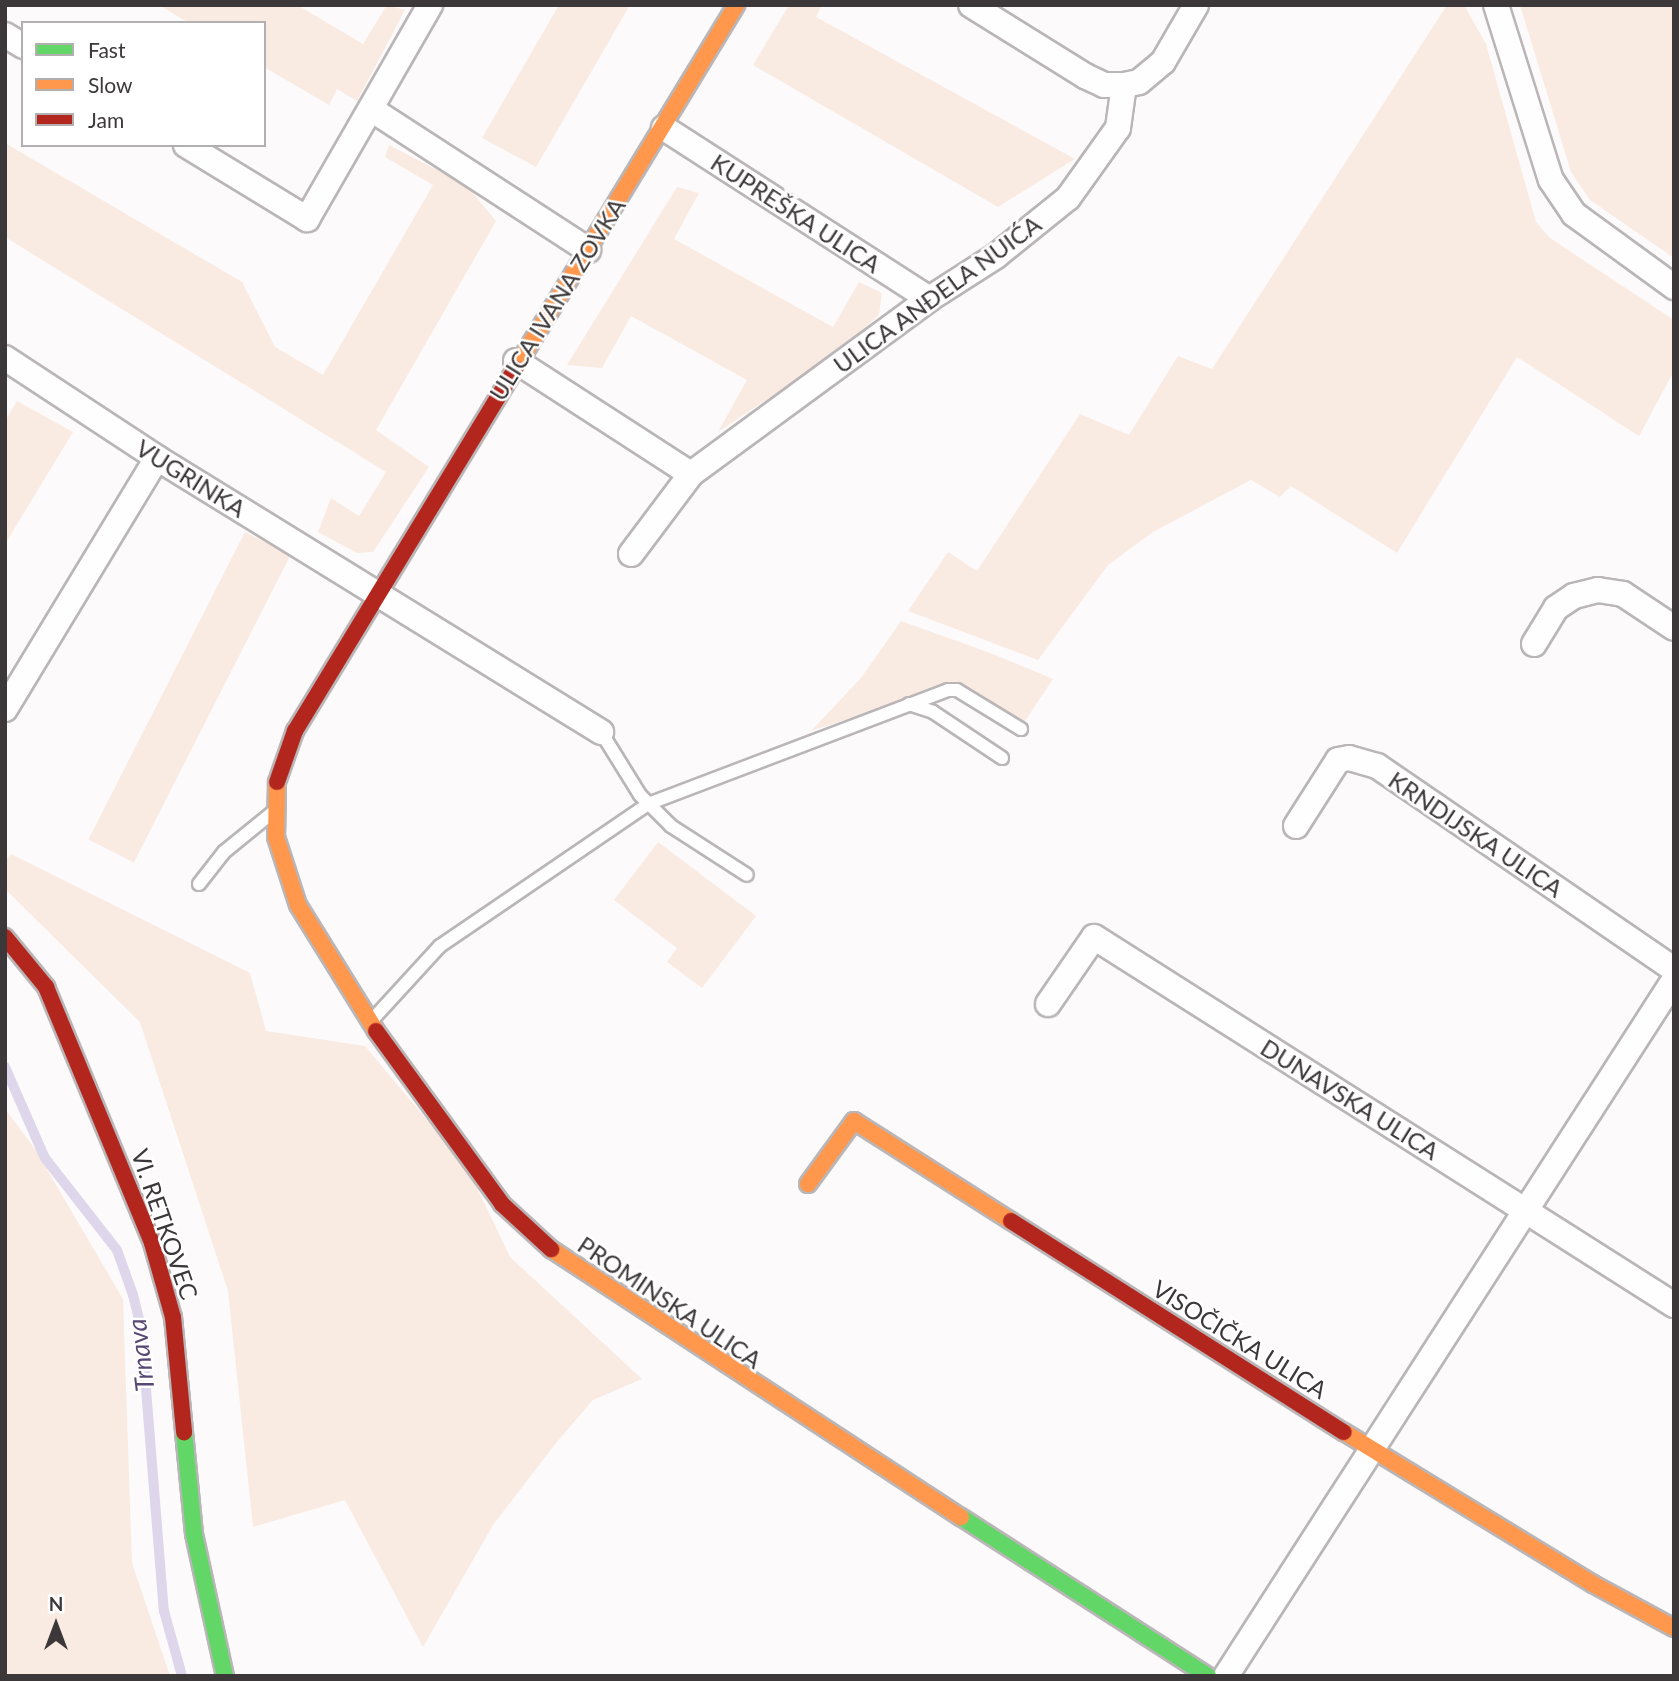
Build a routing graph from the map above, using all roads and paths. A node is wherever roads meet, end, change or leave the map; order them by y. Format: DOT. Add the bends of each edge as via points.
graph roads {
  1 [pos="430,5"];
  2 [pos="736,5"];
  3 [pos="971,5"];
  4 [pos="1196,5"];
  5 [pos="1496,5"];
  6 [pos="5,35"];
  7 [pos="21,45"];
  8 [pos="1124,85"];
  9 [pos="371,109"];
  10 [pos="664,128"];
  11 [pos="189,147"];
  12 [pos="588,250"];
  13 [pos="1674,287"];
  14 [pos="929,299"];
  15 [pos="5,358"];
  16 [pos="516,361"];
  17 [pos="157,458"];
  18 [pos="691,474"];
  19 [pos="631,554"];
  20 [pos="380,593"];
  21 [pos="1674,628"];
  22 [pos="1534,644"];
  23 [pos="908,704"];
  24 [pos="5,709"];
  25 [pos="1021,729"];
  26 [pos="601,732"];
  27 [pos="1002,758"];
  28 [pos="648,804"];
  29 [pos="275,811"];
  30 [pos="1296,827"];
  31 [pos="747,875"];
  32 [pos="199,884"];
  33 [pos="5,937"];
  34 [pos="1674,970"];
  35 [pos="1674,980"];
  36 [pos="1048,1004"];
  37 [pos="371,1022"];
  38 [pos="808,1184"];
  39 [pos="1527,1211"];
  40 [pos="1674,1305"];
  41 [pos="1373,1449"];
  42 [pos="1674,1628"];
  43 [pos="225,1676"];
  44 [pos="1208,1676"];
  45 [pos="1226,1676"];
  1 -- 9 [label="street"];
  2 -- 10 [label="street, ULICA IVANA ZOVKA"];
  3 -- 8 [label="street" via="1084,76 1104,85"];
  4 -- 8 [label="street" via="1158,68 1139,82"];
  5 -- 13 [label="street" via="1551,180 1574,214"];
  6 -- 7 [label="street"];
  8 -- 14 [label="street, ULICA ANĐELA NUIĆA" via="1118,128 1069,198 996,256"];
  9 -- 11 [label="street" via="307,219"];
  9 -- 12 [label="street"];
  10 -- 12 [label="street, ULICA IVANA ZOVKA"];
  10 -- 14 [label="street, KUPREŠKA ULICA"];
  12 -- 16 [label="street, ULICA IVANA ZOVKA"];
  14 -- 18 [label="street, ULICA ANĐELA NUIĆA"];
  15 -- 17 [label="street, VUGRINKA"];
  16 -- 18 [label="street"];
  16 -- 20 [label="street, ULICA IVANA ZOVKA"];
  17 -- 20 [label="street, VUGRINKA"];
  17 -- 24 [label="street"];
  18 -- 19 [label="street, ULICA ANĐELA NUIĆA"];
  20 -- 26 [label="street"];
  20 -- 29 [label="street, ULICA IVANA ZOVKA" via="295,731 282,759"];
  21 -- 22 [label="street" via="1623,594 1598,590 1573,596 1556,608"];
  23 -- 25 [label="lane" via="957,690"];
  23 -- 27 [label="lane" via="933,712"];
  23 -- 28 [label="lane"];
  26 -- 28 [label="lane"];
  28 -- 31 [label="lane" via="671,827"];
  28 -- 37 [label="lane" via="440,946"];
  29 -- 32 [label="lane" via="224,852"];
  29 -- 37 [label="street, PROMINSKA ULICA" via="276,837 298,905"];
  30 -- 34 [label="street, KRNDIJSKA ULICA" via="1338,760 1349,758 1377,766"];
  33 -- 43 [label="street, VI. RETKOVEC" via="46,987 152,1243 173,1317 194,1534"];
  35 -- 39 [label="street"];
  36 -- 39 [label="street, DUNAVSKA ULICA" via="1094,937"];
  37 -- 44 [label="street, PROMINSKA ULICA" via="502,1204 547,1247 682,1339"];
  38 -- 41 [label="street, VISOČIČKA ULICA" via="854,1121"];
  39 -- 40 [label="street, DUNAVSKA ULICA"];
  39 -- 41 [label="street"];
  41 -- 42 [label="street, VISOČIČKA ULICA" via="1593,1584"];
  41 -- 45 [label="street"];
}
